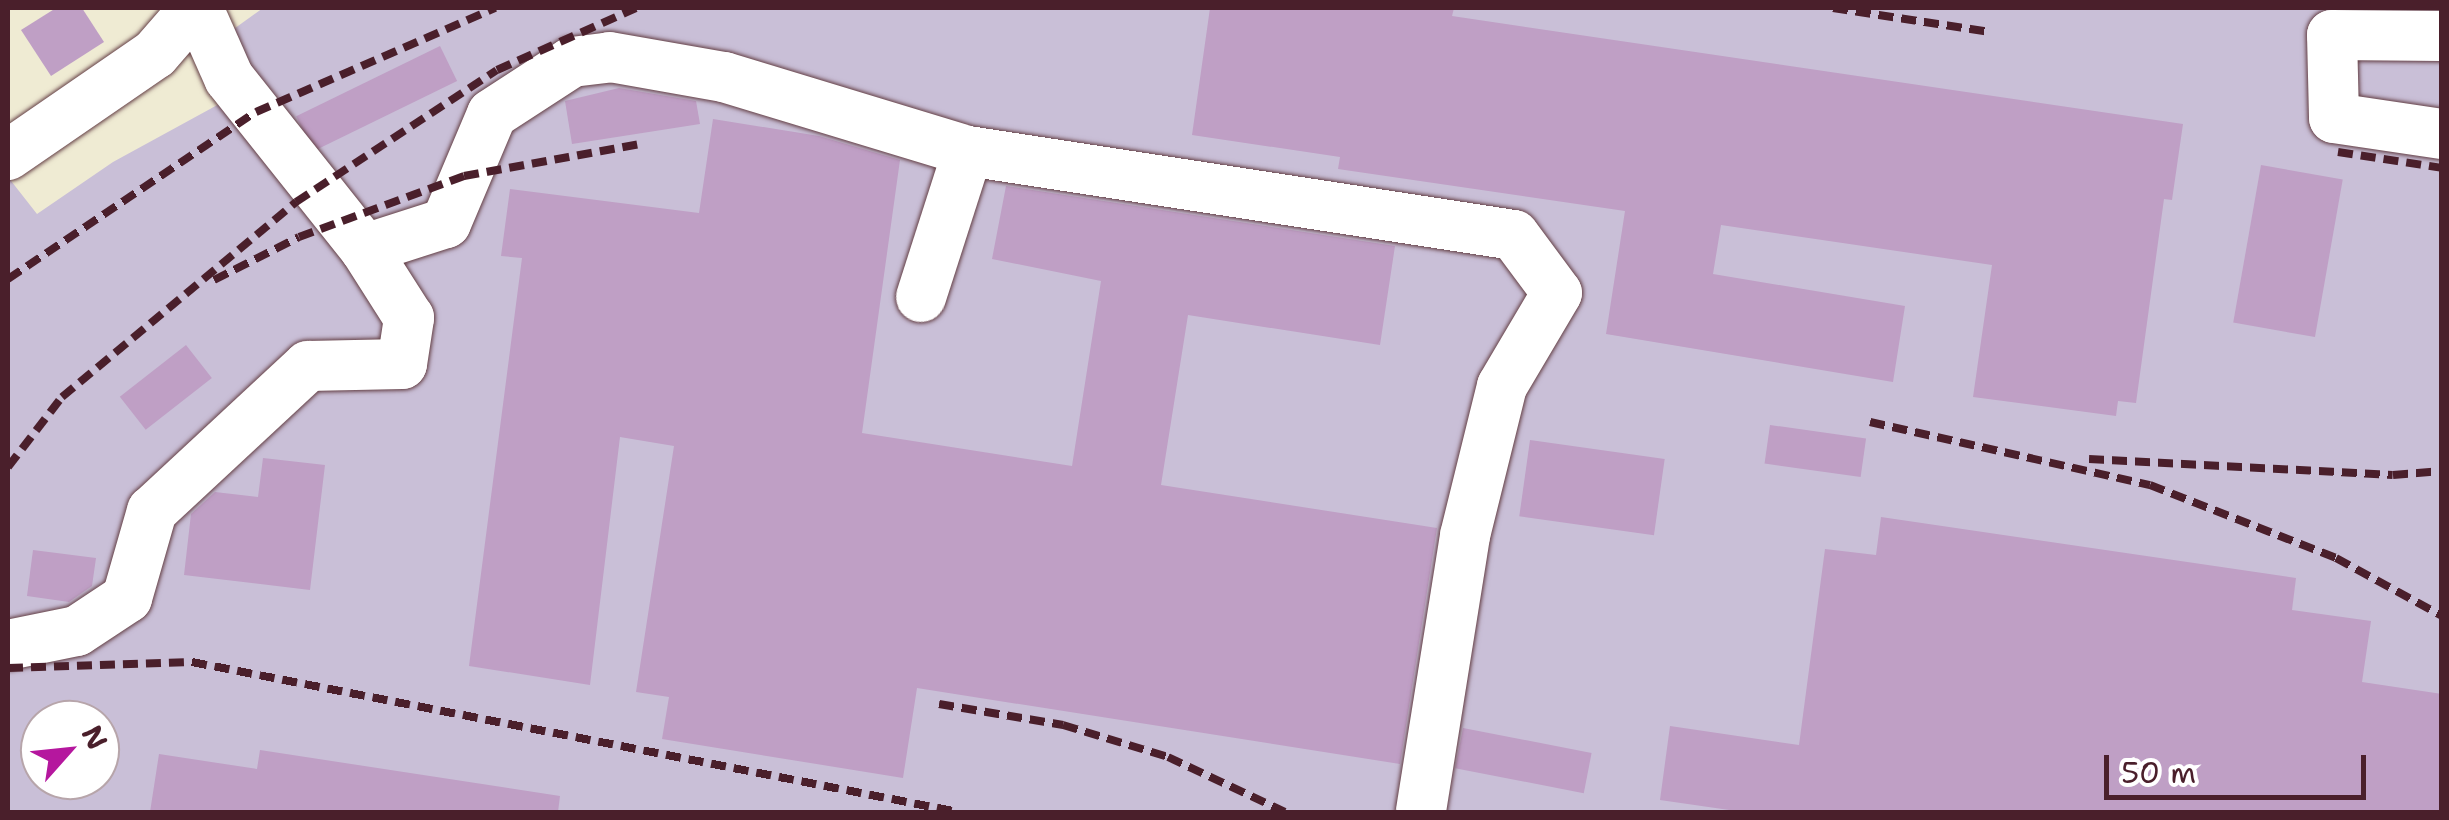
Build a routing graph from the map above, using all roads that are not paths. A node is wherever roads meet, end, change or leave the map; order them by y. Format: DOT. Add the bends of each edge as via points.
graph roads {
  1 [pos="196,8"];
  2 [pos="2442,36"];
  3 [pos="2442,134"];
  4 [pos="968,151"];
  5 [pos="8,155"];
  6 [pos="365,249"];
  7 [pos="921,296"];
  8 [pos="8,645"];
  9 [pos="1421,812"];
  1 -- 5 [label="street" via="155,54"];
  1 -- 6 [label="street" via="229,78"];
  2 -- 3 [label="street" via="2332,35 2334,118"];
  4 -- 6 [label="street" via="724,77 610,57 572,62 492,114 446,223"];
  4 -- 7 [label="street"];
  4 -- 9 [label="street" via="1514,234 1556,293 1502,386 1465,536"];
  6 -- 8 [label="street" via="409,318 402,364 308,366 152,512 127,598 77,632"];
}
